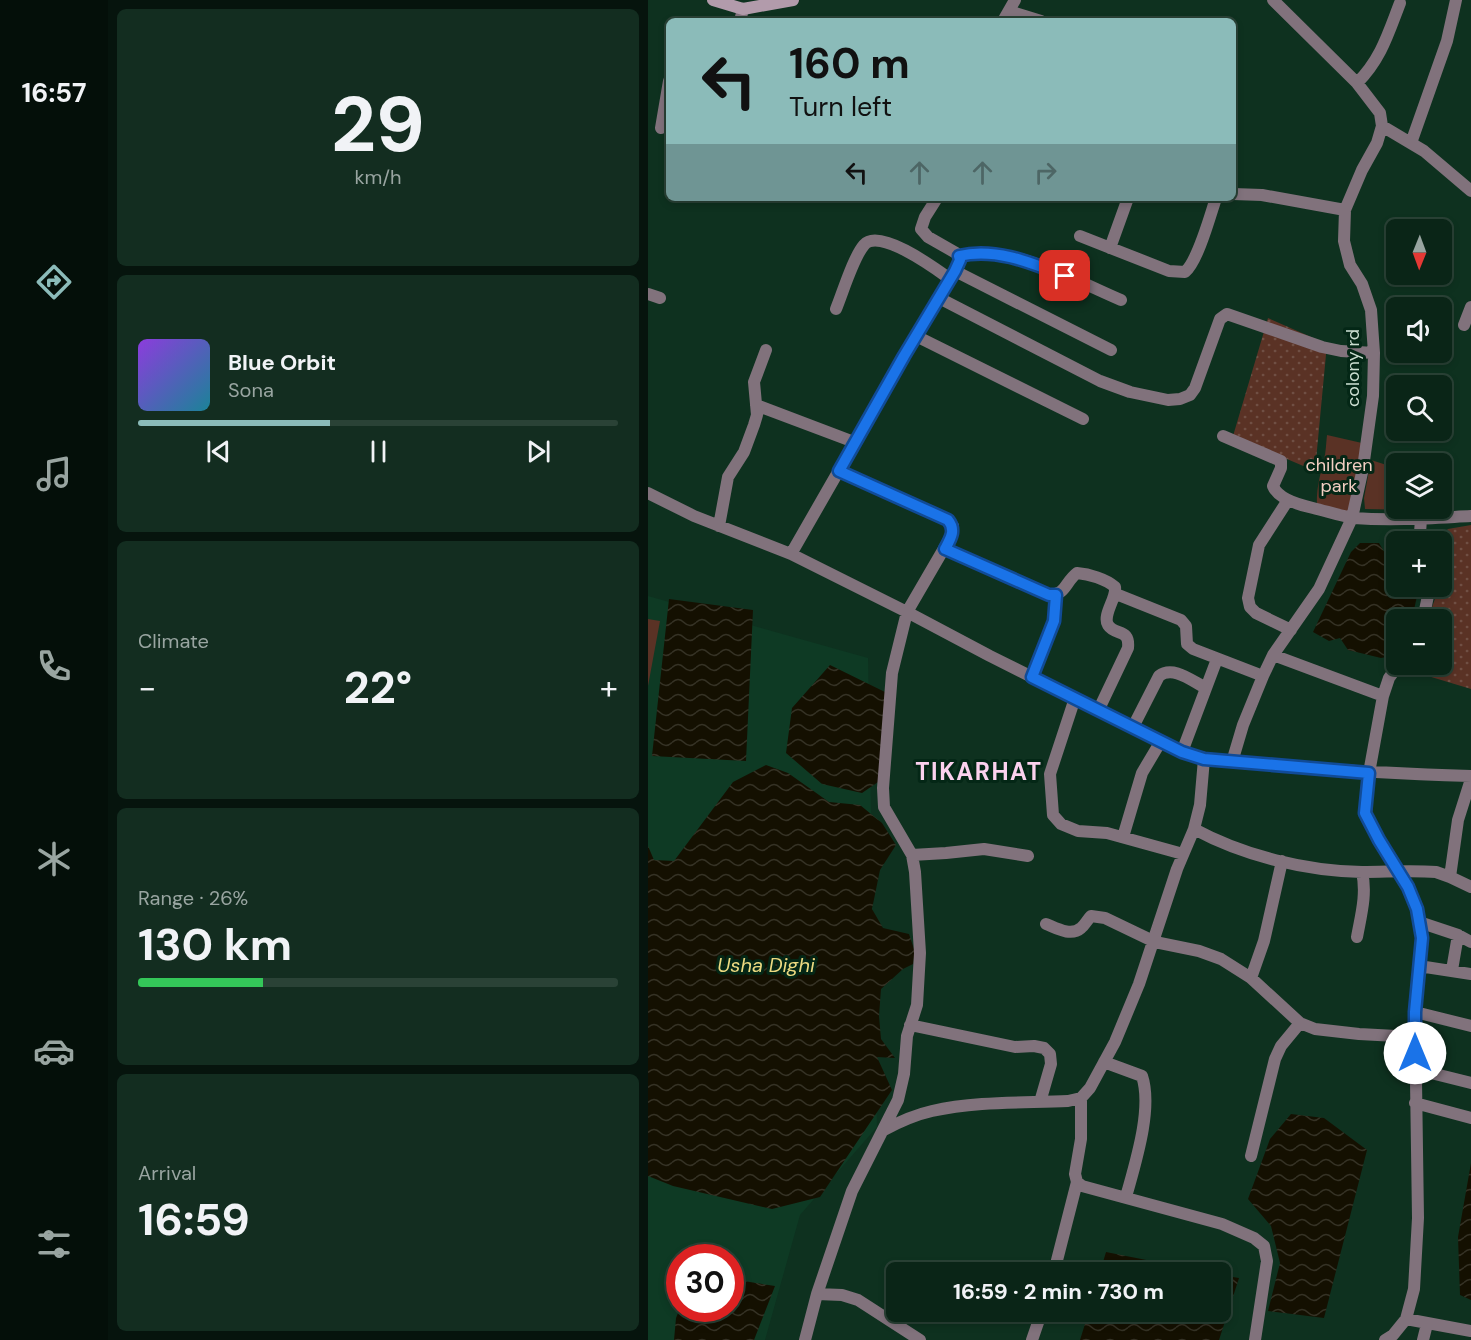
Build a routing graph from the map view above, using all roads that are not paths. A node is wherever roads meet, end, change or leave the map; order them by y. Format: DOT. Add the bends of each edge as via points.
graph roads {
  1 [pos="712,0"];
  2 [pos="794,0"];
  3 [pos="1273,0"];
  4 [pos="1456,0"];
  5 [pos="1400,3"];
  6 [pos="1009,11"];
  7 [pos="741,15"];
  8 [pos="1031,18"];
  9 [pos="1358,83"];
  10 [pos="666,95"];
  11 [pos="1382,126"];
  12 [pos="659,128"];
  13 [pos="1412,143"];
  14 [pos="1471,191"];
  15 [pos="1236,194"];
  16 [pos="935,201"];
  17 [pos="1127,201"];
  18 [pos="1215,201"];
  19 [pos="1345,210"];
  20 [pos="1080,236"];
  21 [pos="1110,248"];
  22 [pos="959,256"];
  23 [pos="953,275"];
  24 [pos="939,298"];
  25 [pos="1121,300"];
  26 [pos="1471,307"];
  27 [pos="836,309"];
  28 [pos="1464,325"];
  29 [pos="916,336"];
  30 [pos="766,350"];
  31 [pos="1111,350"];
  32 [pos="1374,353"];
  33 [pos="756,405"];
  34 [pos="1083,419"];
  35 [pos="1223,436"];
  36 [pos="854,442"];
  37 [pos="839,471"];
  38 [pos="648,493"];
  39 [pos="1288,500"];
  40 [pos="1471,516"];
  41 [pos="1452,517"];
  42 [pos="1352,518"];
  43 [pos="1386,518"];
  44 [pos="1421,519"];
  45 [pos="719,526"];
  46 [pos="1420,531"];
  47 [pos="945,549"];
  48 [pos="791,554"];
  49 [pos="1116,594"];
  50 [pos="1056,595"];
  51 [pos="907,612"];
  52 [pos="1291,630"];
  53 [pos="1273,655"];
  54 [pos="1217,658"];
  55 [pos="1391,675"];
  56 [pos="1263,676"];
  57 [pos="1032,677"];
  58 [pos="1206,688"];
  59 [pos="1383,696"];
  60 [pos="1075,698"];
  61 [pos="1099,709"];
  62 [pos="1133,727"];
  63 [pos="1161,741"];
  64 [pos="1182,752"];
  65 [pos="1204,759"];
  66 [pos="1232,762"];
  67 [pos="1369,773"];
  68 [pos="1471,777"];
  69 [pos="1194,829"];
  70 [pos="1123,837"];
  71 [pos="1184,854"];
  72 [pos="912,855"];
  73 [pos="1028,856"];
  74 [pos="1282,861"];
  75 [pos="1398,871"];
  76 [pos="1362,872"];
  77 [pos="1450,877"];
  78 [pos="1471,887"];
  79 [pos="1419,922"];
  80 [pos="1046,924"];
  81 [pos="1458,935"];
  82 [pos="1357,937"];
  83 [pos="1155,942"];
  84 [pos="1471,942"];
  85 [pos="1419,966"];
  86 [pos="1452,970"];
  87 [pos="1471,974"];
  88 [pos="1251,978"];
  89 [pos="1415,1012"];
  90 [pos="1300,1023"];
  91 [pos="910,1025"];
  92 [pos="1471,1026"];
  93 [pos="1415,1037"];
  94 [pos="1104,1062"];
  95 [pos="1415,1069"];
  96 [pos="1471,1083"];
  97 [pos="1081,1098"];
  98 [pos="1040,1102"];
  99 [pos="1415,1103"];
  100 [pos="1471,1118"];
  101 [pos="883,1130"];
  102 [pos="1251,1156"];
  103 [pos="1077,1182"];
  104 [pos="1126,1197"];
  105 [pos="1057,1262"];
  106 [pos="817,1294"];
  107 [pos="1406,1319"];
  108 [pos="1038,1322"];
  109 [pos="1427,1324"];
  110 [pos="1471,1332"];
  111 [pos="805,1340"];
  112 [pos="920,1340"];
  113 [pos="1032,1340"];
  114 [pos="1255,1340"];
  115 [pos="1385,1340"];
  116 [pos="1423,1340"];
  1 -- 7 [label="main road"];
  2 -- 7 [label="main road"];
  3 -- 9 [label="street"];
  4 -- 13 [label="street" via="1447,41"];
  5 -- 9 [label="street" via="1382,52"];
  6 -- 8 [label="street"];
  9 -- 11 [label="street" via="1380,113"];
  10 -- 12 [label="street"];
  11 -- 13 [label="street"];
  11 -- 19 [label="street, colony rd"];
  13 -- 14 [label="street"];
  15 -- 19 [label="street"];
  16 -- 22 [label="street" via="921,229"];
  17 -- 21 [label="street"];
  18 -- 21 [label="street" via="1196,255 1185,272 1169,271"];
  19 -- 32 [label="street, colony rd" via="1344,241 1350,265 1371,310"];
  20 -- 21 [label="street"];
  22 -- 23 [label="street"];
  22 -- 25 [label="street" via="984,253 1021,260"];
  23 -- 24 [label="street"];
  23 -- 27 [label="street" via="904,250 870,240 858,255"];
  23 -- 31 [label="street"];
  24 -- 29 [label="street"];
  24 -- 32 [label="street" via="1100,381 1168,400 1190,395 1195,388 1220,319 1227,314 1322,346"];
  26 -- 28 [label="street"];
  29 -- 34 [label="street"];
  29 -- 36 [label="street"];
  30 -- 33 [label="street" via="754,382"];
  32 -- 42 [label="street, colony rd" via="1371,421"];
  33 -- 36 [label="street"];
  33 -- 45 [label="street" via="749,441 729,477"];
  35 -- 39 [label="street" via="1281,461 1273,486"];
  36 -- 37 [label="street"];
  37 -- 47 [label="street" via="948,520 953,533"];
  37 -- 48 [label="street"];
  38 -- 45 [label="street"];
  39 -- 42 [label="street"];
  39 -- 52 [label="street" via="1259,545 1248,598 1256,613"];
  40 -- 41 [label="street"];
  42 -- 43 [label="street"];
  42 -- 52 [label="street, colony rd" via="1319,589"];
  44 -- 46 [label="street"];
  45 -- 48 [label="street"];
  47 -- 50 [label="street"];
  47 -- 51 [label="street"];
  48 -- 51 [label="street"];
  49 -- 50 [label="street" via="1111,583 1077,573"];
  49 -- 54 [label="street" via="1181,620 1186,626 1187,644"];
  49 -- 61 [label="street" via="1107,623 1126,635 1128,648"];
  50 -- 57 [label="street" via="1054,621"];
  51 -- 57 [label="street"];
  51 -- 72 [label="street" via="892,673 883,788 884,807"];
  52 -- 53 [label="street, colony rd"];
  53 -- 56 [label="street, colony rd"];
  53 -- 59 [label="street"];
  54 -- 56 [label="street"];
  54 -- 58 [label="street"];
  55 -- 59 [label="street"];
  56 -- 66 [label="street, colony rd"];
  57 -- 60 [label="street"];
  58 -- 62 [label="street" via="1174,672 1164,672"];
  58 -- 64 [label="street"];
  59 -- 67 [label="street"];
  60 -- 61 [label="street"];
  60 -- 70 [label="street" via="1050,774 1053,815 1061,824 1078,831"];
  61 -- 62 [label="street"];
  62 -- 63 [label="street"];
  63 -- 64 [label="street"];
  63 -- 70 [label="street" via="1142,772"];
  64 -- 65 [label="street"];
  65 -- 66 [label="street"];
  65 -- 69 [label="street"];
  66 -- 67 [label="street"];
  67 -- 68 [label="street"];
  67 -- 75 [label="street" via="1365,813"];
  68 -- 77 [label="street" via="1458,820"];
  69 -- 71 [label="street"];
  69 -- 74 [label="street"];
  70 -- 71 [label="street"];
  71 -- 83 [label="street"];
  72 -- 73 [label="street" via="984,849"];
  72 -- 91 [label="street" via="920,953 916,1005"];
  74 -- 76 [label="street"];
  74 -- 88 [label="street" via="1264,941"];
  75 -- 76 [label="street"];
  75 -- 77 [label="street" via="1436,872"];
  75 -- 79 [label="street" via="1408,887"];
  76 -- 82 [label="street" via="1365,886"];
  77 -- 78 [label="street"];
  79 -- 81 [label="street"];
  79 -- 85 [label="street"];
  80 -- 83 [label="street" via="1070,932 1082,928 1091,916 1105,918"];
  81 -- 84 [label="street"];
  81 -- 86 [label="street"];
  83 -- 88 [label="street" via="1221,958"];
  83 -- 94 [label="street"];
  85 -- 86 [label="street"];
  85 -- 89 [label="street"];
  86 -- 87 [label="street"];
  88 -- 90 [label="street"];
  89 -- 92 [label="street"];
  89 -- 93 [label="street"];
  90 -- 93 [label="street" via="1315,1029"];
  90 -- 102 [label="street" via="1275,1059"];
  91 -- 98 [label="street" via="1015,1047 1044,1048 1050,1054 1051,1064"];
  91 -- 101 [label="street" via="898,1100"];
  93 -- 95 [label="street"];
  94 -- 97 [label="street"];
  94 -- 104 [label="street" via="1142,1076 1146,1087 1139,1147"];
  95 -- 96 [label="street"];
  95 -- 99 [label="street"];
  97 -- 98 [label="street"];
  97 -- 103 [label="street" via="1083,1121"];
  98 -- 101 [label="street" via="932,1111"];
  99 -- 100 [label="street"];
  99 -- 107 [label="street" via="1418,1218 1414,1289"];
  101 -- 106 [label="street" via="852,1191"];
  103 -- 104 [label="street"];
  103 -- 105 [label="street"];
  104 -- 114 [label="street" via="1222,1224 1264,1246 1267,1261"];
  106 -- 111 [label="street"];
  106 -- 112 [label="street" via="858,1299"];
  107 -- 109 [label="street"];
  107 -- 115 [label="street"];
  108 -- 113 [label="street"];
  109 -- 110 [label="street"];
  109 -- 116 [label="street"];
}
